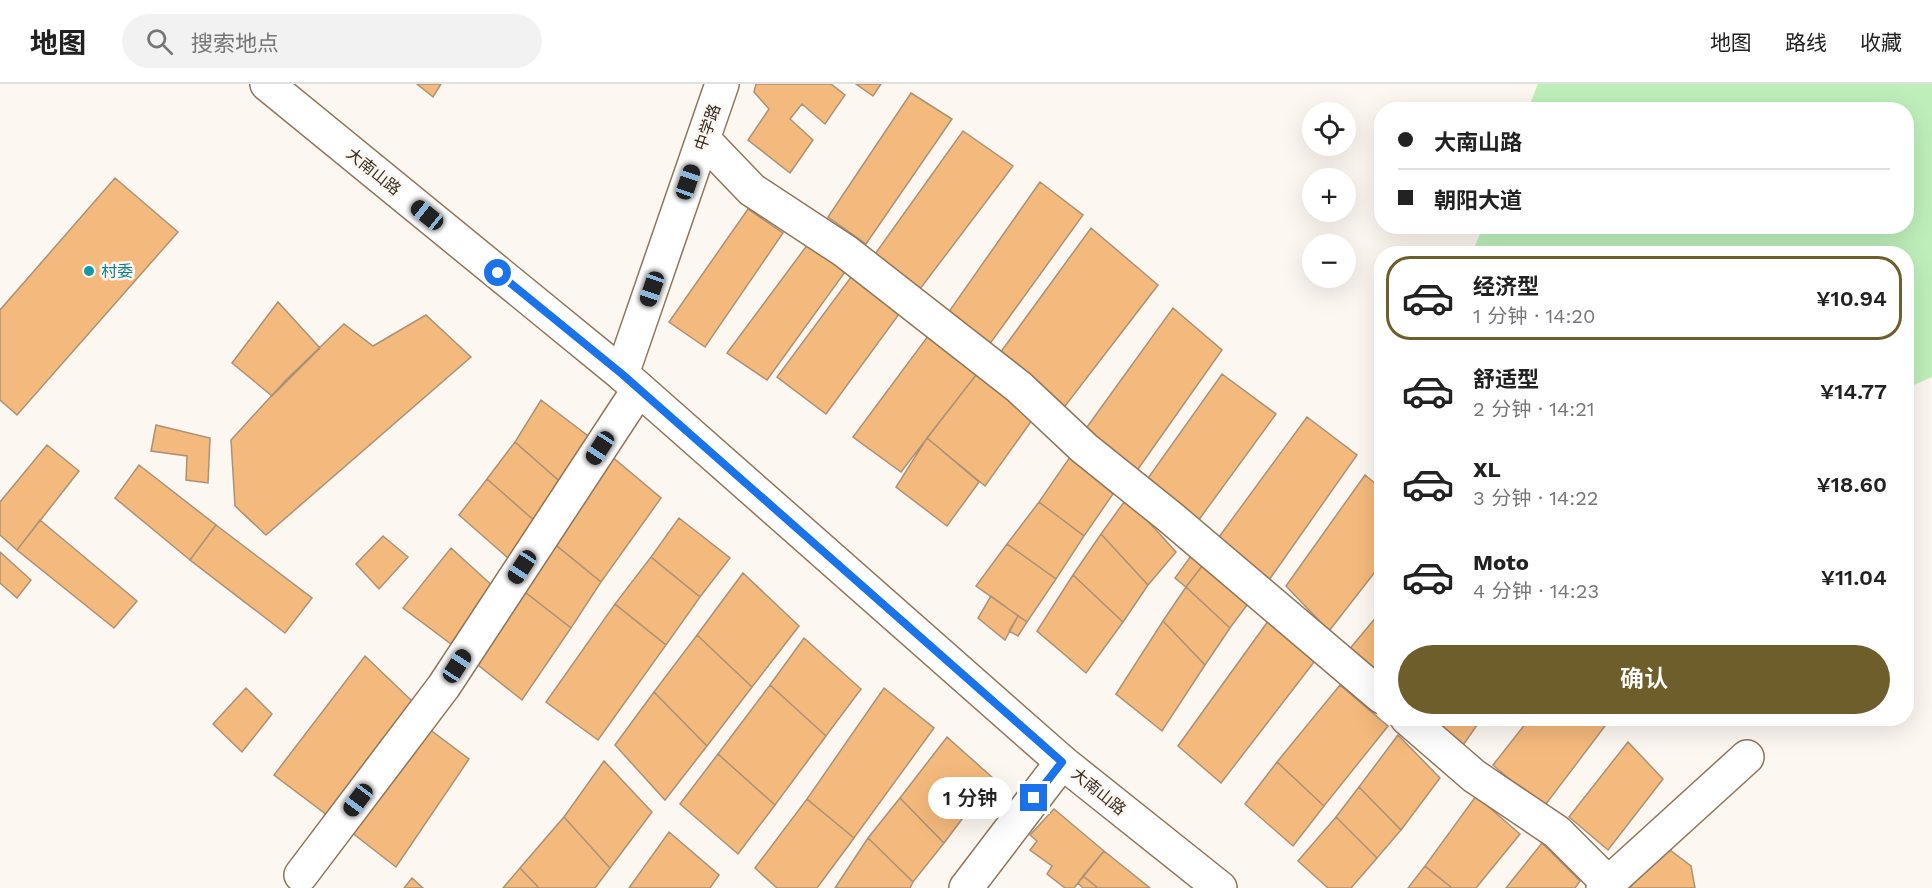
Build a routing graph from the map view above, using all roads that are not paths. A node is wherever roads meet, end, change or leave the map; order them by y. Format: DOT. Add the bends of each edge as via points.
graph roads {
  1 [pos="267,84"];
  2 [pos="722,84"];
  3 [pos="703,139"];
  4 [pos="630,382"];
  5 [pos="1374,690"];
  6 [pos="1416,726"];
  7 [pos="1746,757"];
  8 [pos="1062,762"];
  9 [pos="301,875"];
  10 [pos="1605,885"];
  11 [pos="966,888"];
  12 [pos="1220,888"];
  1 -- 4 [label="street, 大南山路"];
  2 -- 3 [label="street, 中学路"];
  3 -- 4 [label="street, 中学路"];
  3 -- 5 [label="street" via="752,190 845,250 1019,387 1084,448"];
  4 -- 8 [label="street, 大南山路"];
  4 -- 9 [label="street, 中学路" via="444,686"];
  6 -- 10 [label="street" via="1474,776 1557,832"];
  7 -- 10 [label="street"];
  8 -- 11 [label="street"];
  8 -- 12 [label="street, 大南山路"];
}
